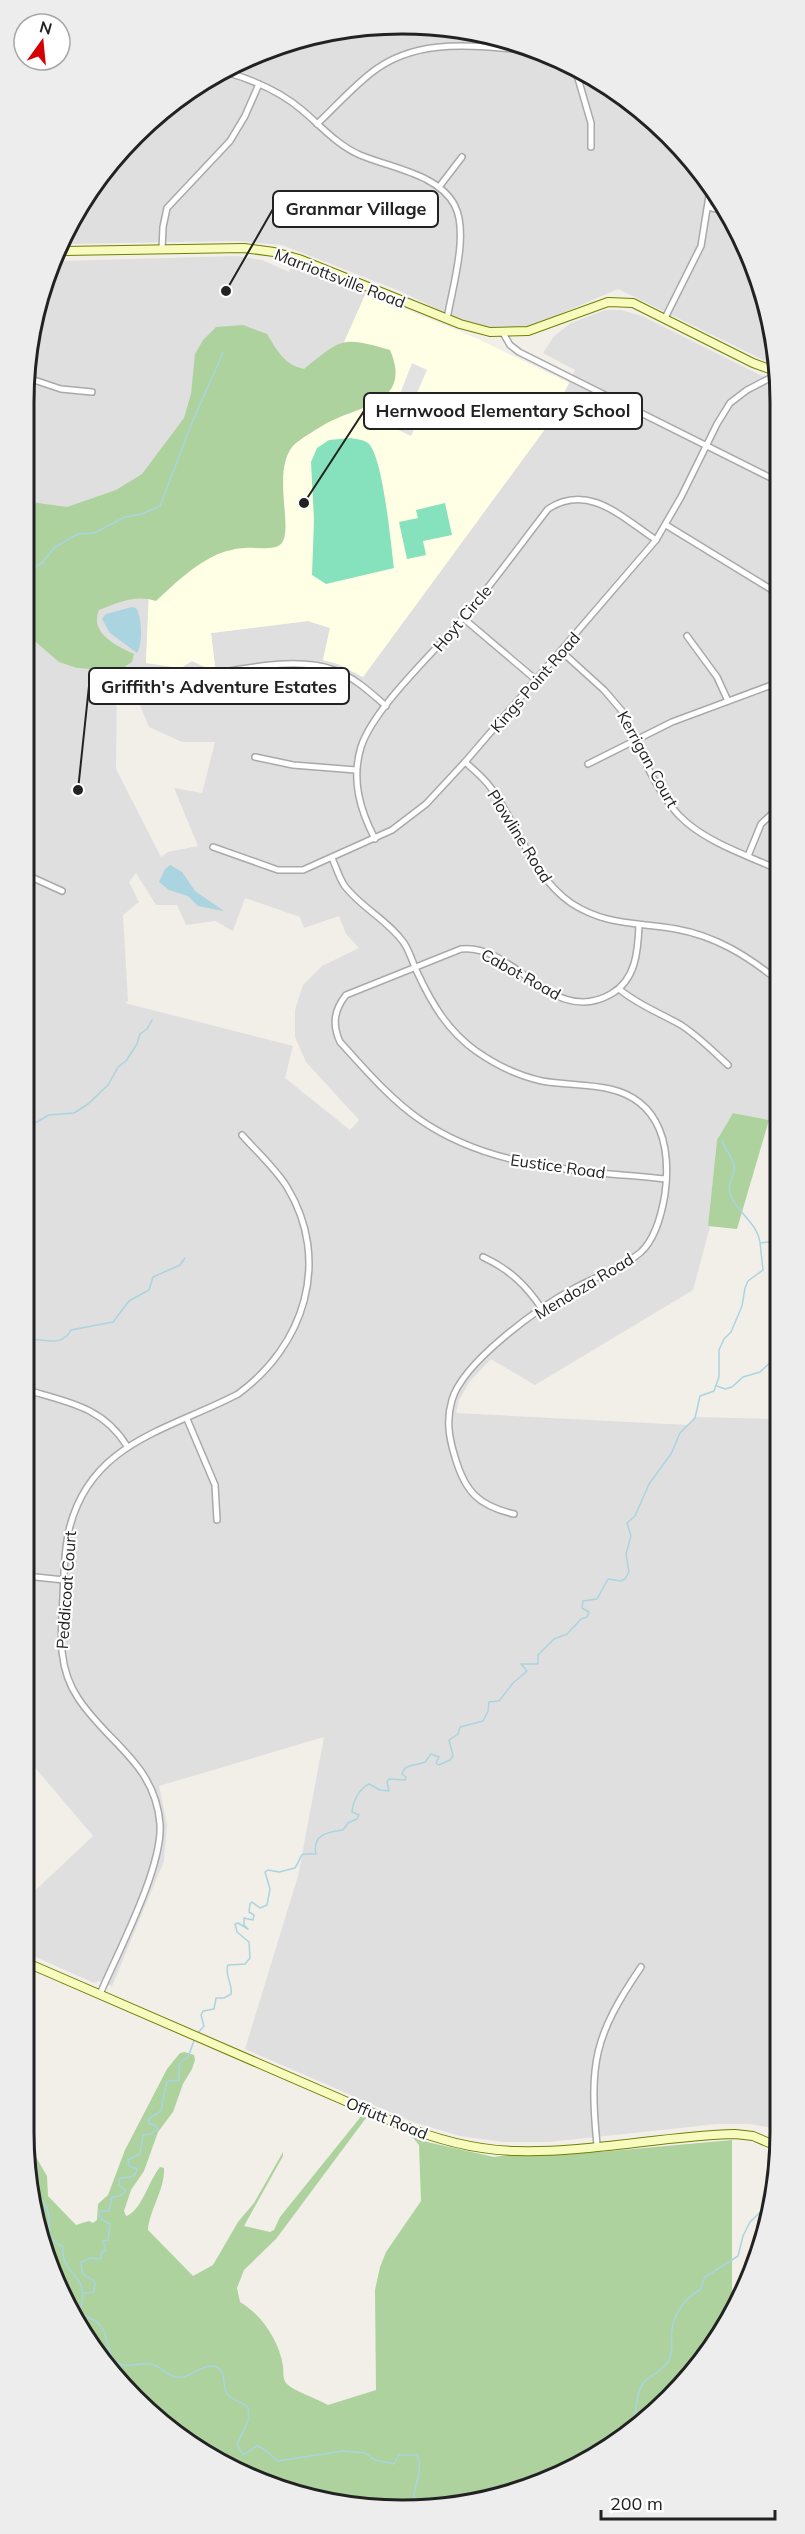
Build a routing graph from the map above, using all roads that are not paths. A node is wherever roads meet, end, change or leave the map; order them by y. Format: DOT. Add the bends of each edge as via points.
graph roads {
  1 [pos="503,48"];
  2 [pos="235,75"];
  3 [pos="578,80"];
  4 [pos="260,84"];
  5 [pos="317,124"];
  6 [pos="591,147"];
  7 [pos="462,157"];
  8 [pos="439,187"];
  9 [pos="709,199"];
  10 [pos="708,207"];
  11 [pos="715,209"];
  12 [pos="162,249"];
  13 [pos="68,251"];
  14 [pos="665,318"];
  15 [pos="447,319"];
  16 [pos="503,333"];
  17 [pos="769,369"];
  18 [pos="770,378"];
  19 [pos="35,381"];
  20 [pos="92,392"];
  21 [pos="707,446"];
  22 [pos="770,478"];
  23 [pos="666,525"];
  24 [pos="656,540"];
  25 [pos="770,589"];
  26 [pos="463,618"];
  27 [pos="687,636"];
  28 [pos="561,651"];
  29 [pos="192,677"];
  30 [pos="535,679"];
  31 [pos="770,686"];
  32 [pos="728,701"];
  33 [pos="386,706"];
  34 [pos="636,740"];
  35 [pos="255,757"];
  36 [pos="465,762"];
  37 [pos="588,764"];
  38 [pos="357,770"];
  39 [pos="770,816"];
  40 [pos="375,839"];
  41 [pos="213,847"];
  42 [pos="748,856"];
  43 [pos="332,858"];
  44 [pos="770,866"];
  45 [pos="34,878"];
  46 [pos="62,891"];
  47 [pos="639,925"];
  48 [pos="414,966"];
  49 [pos="770,975"];
  50 [pos="619,989"];
  51 [pos="728,1065"];
  52 [pos="369,1073"];
  53 [pos="242,1135"];
  54 [pos="666,1179"];
  55 [pos="483,1257"];
  56 [pos="542,1309"];
  57 [pos="34,1392"];
  58 [pos="187,1419"];
  59 [pos="127,1446"];
  60 [pos="514,1514"];
  61 [pos="217,1520"];
  62 [pos="34,1577"];
  63 [pos="64,1580"];
  64 [pos="34,1966"];
  65 [pos="641,1967"];
  66 [pos="100,1994"];
  67 [pos="770,2143"];
  68 [pos="597,2145"];
  1 -- 5 [label="street" via="452,45 409,52 370,74"];
  2 -- 4 [label="street"];
  3 -- 6 [label="street" via="591,123"];
  4 -- 5 [label="street" via="288,99"];
  4 -- 12 [label="street" via="230,141 167,208"];
  5 -- 8 [label="street" via="360,155"];
  7 -- 8 [label="street"];
  8 -- 15 [label="street" via="456,207 461,228"];
  9 -- 10 [label="street"];
  10 -- 11 [label="street"];
  10 -- 14 [label="street" via="700,246"];
  12 -- 13 [label="street, Marriottsville Road"];
  12 -- 15 [label="street, Marriottsville Road" via="244,248 282,254"];
  14 -- 16 [label="street, Marriottsville Road" via="638,304 613,302 537,328"];
  14 -- 17 [label="street, Marriottsville Road"];
  15 -- 16 [label="street, Marriottsville Road"];
  16 -- 21 [label="street" via="519,352"];
  18 -- 21 [label="street, Kings Point Road" via="730,403"];
  19 -- 20 [label="street"];
  21 -- 22 [label="street"];
  21 -- 23 [label="street, Kings Point Road"];
  23 -- 24 [label="street, Kings Point Road"];
  23 -- 25 [label="street"];
  24 -- 26 [label="street, Hoyt Circle" via="604,505 582,498 560,501 548,509"];
  24 -- 28 [label="street, Kings Point Road"];
  26 -- 30 [label="street"];
  26 -- 33 [label="street, Hoyt Circle"];
  27 -- 32 [label="street" via="717,676"];
  28 -- 30 [label="street, Kings Point Road"];
  28 -- 34 [label="street, Kerrigan Court" via="614,699"];
  29 -- 33 [label="street" via="291,663 321,666 359,683"];
  30 -- 36 [label="street, Kings Point Road"];
  31 -- 32 [label="street"];
  32 -- 34 [label="street"];
  33 -- 38 [label="street, Hoyt Circle" via="364,740"];
  34 -- 37 [label="street"];
  34 -- 42 [label="street, Kerrigan Court" via="665,798 685,822"];
  35 -- 38 [label="street" via="293,765"];
  36 -- 40 [label="street, Kings Point Road" via="426,804 392,831"];
  36 -- 47 [label="street, Plowline Road" via="490,788 541,873 555,889 585,911 618,923"];
  38 -- 40 [label="street, Hoyt Circle" via="360,806"];
  39 -- 42 [label="street" via="761,824"];
  40 -- 43 [label="street, Kings Point Road"];
  41 -- 43 [label="street, Kings Point Road" via="288,871 303,870"];
  42 -- 44 [label="street, Kerrigan Court"];
  43 -- 48 [label="street, Mendoza Road" via="346,887 394,931 405,944"];
  45 -- 46 [label="street"];
  47 -- 49 [label="street, Plowline Road" via="681,930 722,943"];
  47 -- 50 [label="street" via="636,961"];
  48 -- 50 [label="street, Cabot Road" via="447,952 470,948 492,954 540,988 566,998 591,1001"];
  48 -- 52 [label="street, Cabot Road" via="346,995 337,1006 335,1025 340,1042"];
  48 -- 54 [label="street, Mendoza Road" via="442,1017 487,1059 541,1080 621,1092 643,1107 662,1133 668,1159"];
  50 -- 51 [label="street" via="634,1002 697,1036"];
  52 -- 54 [label="street, Eustice Road" via="396,1102 418,1118 447,1137 492,1155 532,1165"];
  53 -- 58 [label="street, Peddicoat Court" via="287,1188 302,1219 308,1251 303,1304 289,1340 267,1370 238,1394"];
  54 -- 56 [label="street, Mendoza Road" via="661,1210 646,1246 630,1260"];
  55 -- 56 [label="street" via="507,1269"];
  56 -- 60 [label="street, Mendoza Road" via="515,1328 464,1376 450,1408 450,1443 465,1485 496,1510"];
  57 -- 59 [label="street" via="100,1416"];
  58 -- 59 [label="street, Peddicoat Court"];
  58 -- 61 [label="street" via="215,1485"];
  59 -- 63 [label="street, Peddicoat Court" via="94,1477 78,1503 68,1532"];
  62 -- 63 [label="street"];
  63 -- 66 [label="street, Peddicoat Court" via="61,1646 68,1678 85,1708 143,1772 155,1798 160,1824 154,1867"];
  64 -- 66 [label="street, Offutt Road"];
  65 -- 68 [label="street" via="614,2008 598,2048 593,2088"];
  66 -- 68 [label="street, Offutt Road" via="437,2138 516,2151"];
  67 -- 68 [label="street, Offutt Road" via="735,2134"];
}
